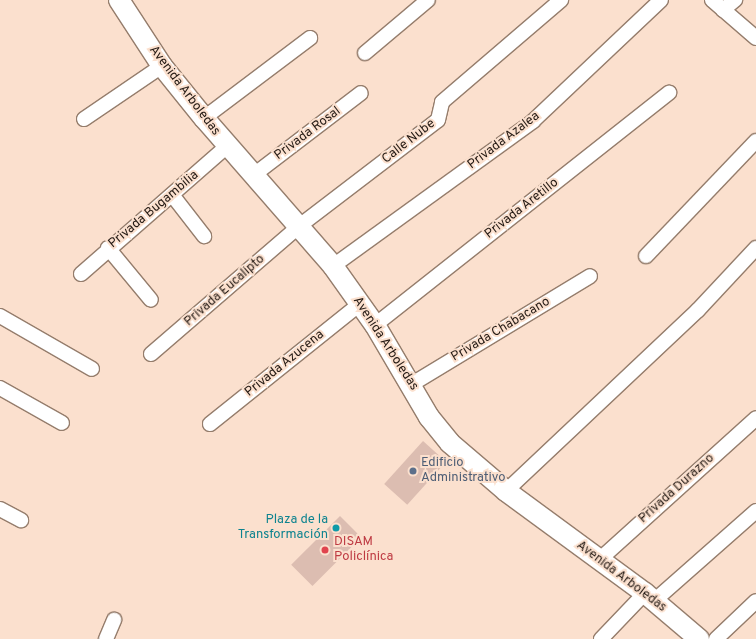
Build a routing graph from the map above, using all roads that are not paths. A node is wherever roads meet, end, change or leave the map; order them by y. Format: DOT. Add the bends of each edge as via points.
graph roads {
  1 [pos="119,0"];
  2 [pos="428,0"];
  3 [pos="561,0"];
  4 [pos="661,0"];
  5 [pos="712,0"];
  6 [pos="735,0"];
  7 [pos="723,10"];
  8 [pos="310,38"];
  9 [pos="756,38"];
  10 [pos="365,53"];
  11 [pos="162,66"];
  12 [pos="361,93"];
  13 [pos="669,93"];
  14 [pos="204,118"];
  15 [pos="84,119"];
  16 [pos="756,141"];
  17 [pos="227,146"];
  18 [pos="255,174"];
  19 [pos="173,196"];
  20 [pos="298,227"];
  21 [pos="204,236"];
  22 [pos="108,248"];
  23 [pos="756,248"];
  24 [pos="646,256"];
  25 [pos="333,266"];
  26 [pos="81,274"];
  27 [pos="590,276"];
  28 [pos="151,300"];
  29 [pos="360,304"];
  30 [pos="0,316"];
  31 [pos="375,325"];
  32 [pos="151,354"];
  33 [pos="92,369"];
  34 [pos="412,384"];
  35 [pos="0,388"];
  36 [pos="756,418"];
  37 [pos="62,423"];
  38 [pos="210,424"];
  39 [pos="506,491"];
  40 [pos="0,509"];
  41 [pos="756,511"];
  42 [pos="21,520"];
  43 [pos="598,560"];
  44 [pos="650,597"];
  45 [pos="756,601"];
  46 [pos="114,620"];
  47 [pos="106,639"];
  48 [pos="601,639"];
  49 [pos="700,639"];
  50 [pos="716,639"];
  1 -- 11 [label="main road, Avenida Arboledas"];
  2 -- 10 [label="street"];
  3 -- 20 [label="street, Calle Nube" via="442,102 438,120"];
  4 -- 25 [label="street, Privada Azalea" via="533,121"];
  5 -- 7 [label="street"];
  6 -- 7 [label="street"];
  7 -- 9 [label="street"];
  8 -- 14 [label="street"];
  11 -- 14 [label="main road, Avenida Arboledas"];
  11 -- 15 [label="street"];
  12 -- 18 [label="street, Privada Rosal"];
  13 -- 31 [label="street, Privada Aretillo"];
  14 -- 17 [label="main road, Avenida Arboledas"];
  16 -- 24 [label="street"];
  17 -- 18 [label="main road, Avenida Arboledas"];
  17 -- 19 [label="street, Privada Bugambilia"];
  18 -- 20 [label="main road, Avenida Arboledas"];
  19 -- 21 [label="street"];
  19 -- 22 [label="street, Privada Bugambilia"];
  20 -- 25 [label="main road, Avenida Arboledas"];
  20 -- 32 [label="street, Privada Eucalipto"];
  22 -- 26 [label="street, Privada Bugambilia"];
  22 -- 28 [label="street"];
  23 -- 39 [label="street" via="698,310"];
  25 -- 29 [label="main road, Avenida Arboledas"];
  27 -- 34 [label="street, Privada Chabacano"];
  29 -- 31 [label="main road, Avenida Arboledas"];
  29 -- 38 [label="street, Privada Azucena"];
  30 -- 33 [label="street"];
  31 -- 34 [label="main road, Avenida Arboledas"];
  34 -- 39 [label="main road, Avenida Arboledas" via="430,417 450,443"];
  35 -- 37 [label="street"];
  36 -- 43 [label="street, Privada Durazno"];
  39 -- 43 [label="main road, Avenida Arboledas"];
  40 -- 42 [label="street"];
  41 -- 44 [label="street"];
  43 -- 44 [label="main road, Avenida Arboledas"];
  44 -- 48 [label="street"];
  44 -- 49 [label="main road, Avenida Arboledas"];
  45 -- 50 [label="street"];
  46 -- 47 [label="street"];
}
